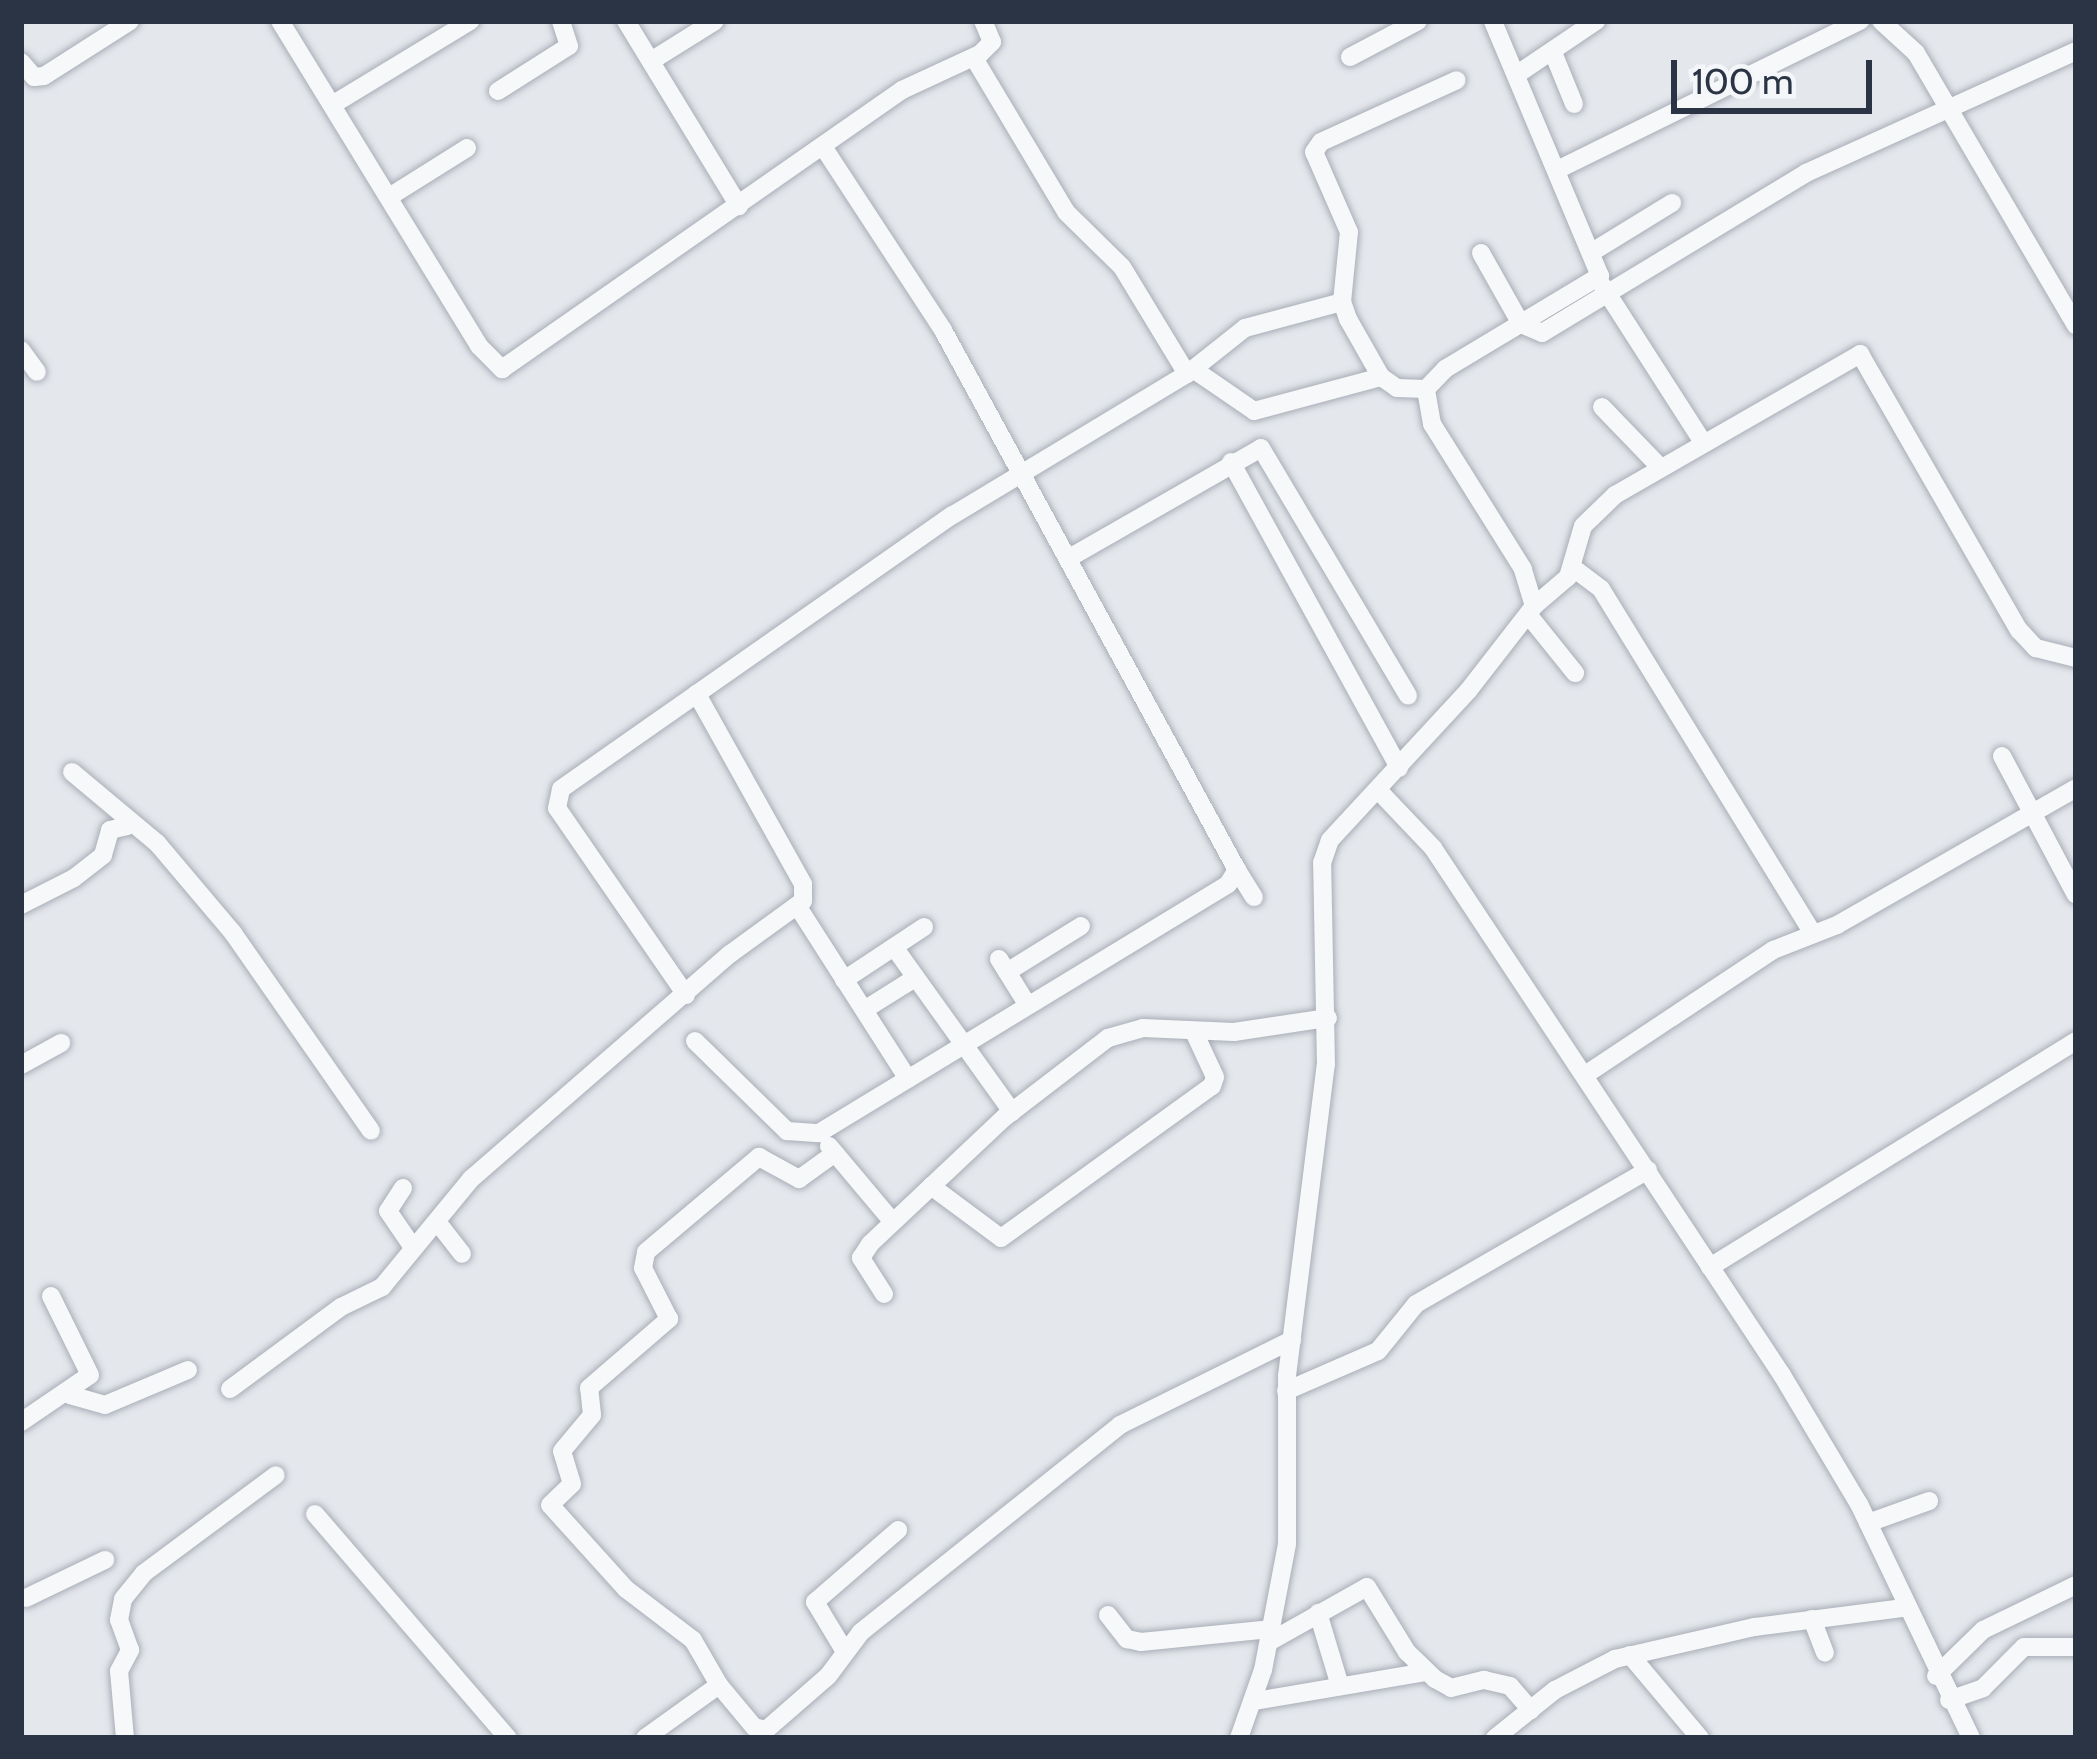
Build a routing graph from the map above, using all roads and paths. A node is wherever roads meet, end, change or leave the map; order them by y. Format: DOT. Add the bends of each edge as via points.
graph roads {
  1 [pos="130,21"];
  2 [pos="280,21"];
  3 [pos="470,21"];
  4 [pos="561,21"];
  5 [pos="626,21"];
  6 [pos="715,21"];
  7 [pos="983,21"];
  8 [pos="1372,21"];
  9 [pos="1418,21"];
  10 [pos="1493,21"];
  11 [pos="1596,21"];
  12 [pos="1860,21"];
  13 [pos="1881,21"];
  14 [pos="1382,40"];
  15 [pos="2076,51"];
  16 [pos="1554,55"];
  17 [pos="1350,57"];
  18 [pos="974,58"];
  19 [pos="651,61"];
  20 [pos="21,62"];
  21 [pos="1516,75"];
  22 [pos="1457,80"];
  23 [pos="498,91"];
  24 [pos="1574,104"];
  25 [pos="1946,105"];
  26 [pos="332,106"];
  27 [pos="466,148"];
  28 [pos="824,148"];
  29 [pos="1558,170"];
  30 [pos="389,197"];
  31 [pos="1672,203"];
  32 [pos="739,206"];
  33 [pos="1592,252"];
  34 [pos="1481,253"];
  35 [pos="1604,288"];
  36 [pos="1342,302"];
  37 [pos="1521,324"];
  38 [pos="2076,326"];
  39 [pos="21,350"];
  40 [pos="1190,371"];
  41 [pos="37,372"];
  42 [pos="1381,377"];
  43 [pos="1426,388"];
  44 [pos="1602,407"];
  45 [pos="1702,441"];
  46 [pos="1231,462"];
  47 [pos="1660,466"];
  48 [pos="1021,470"];
  49 [pos="1069,558"];
  50 [pos="1572,567"];
  51 [pos="1532,612"];
  52 [pos="2076,658"];
  53 [pos="1575,673"];
  54 [pos="697,694"];
  55 [pos="1408,696"];
  56 [pos="2002,756"];
  57 [pos="1399,768"];
  58 [pos="72,772"];
  59 [pos="2076,788"];
  60 [pos="1378,790"];
  61 [pos="2032,813"];
  62 [pos="128,826"];
  63 [pos="1238,870"];
  64 [pos="2076,895"];
  65 [pos="1254,897"];
  66 [pos="21,904"];
  67 [pos="798,907"];
  68 [pos="1081,926"];
  69 [pos="924,927"];
  70 [pos="1813,934"];
  71 [pos="894,947"];
  72 [pos="915,977"];
  73 [pos="844,980"];
  74 [pos="686,995"];
  75 [pos="1027,1004"];
  76 [pos="864,1010"];
  77 [pos="1328,1018"];
  78 [pos="1195,1032"];
  79 [pos="695,1041"];
  80 [pos="2076,1042"];
  81 [pos="61,1043"];
  82 [pos="962,1044"];
  83 [pos="21,1065"];
  84 [pos="1585,1075"];
  85 [pos="908,1079"];
  86 [pos="1012,1112"];
  87 [pos="371,1131"];
  88 [pos="818,1133"];
  89 [pos="836,1154"];
  90 [pos="1648,1170"];
  91 [pos="931,1186"];
  92 [pos="403,1188"];
  93 [pos="892,1221"];
  94 [pos="438,1223"];
  95 [pos="412,1246"];
  96 [pos="463,1255"];
  97 [pos="1710,1267"];
  98 [pos="884,1294"];
  99 [pos="51,1296"];
  100 [pos="1292,1340"];
  101 [pos="188,1370"];
  102 [pos="230,1389"];
  103 [pos="1286,1391"];
  104 [pos="70,1394"];
  105 [pos="21,1422"];
  106 [pos="276,1475"];
  107 [pos="1929,1501"];
  108 [pos="315,1514"];
  109 [pos="1868,1523"];
  110 [pos="898,1530"];
  111 [pos="106,1560"];
  112 [pos="2076,1586"];
  113 [pos="22,1599"];
  114 [pos="1903,1608"];
  115 [pos="1318,1613"];
  116 [pos="1108,1615"];
  117 [pos="1812,1619"];
  118 [pos="1271,1636"];
  119 [pos="2076,1647"];
  120 [pos="844,1650"];
  121 [pos="1825,1653"];
  122 [pos="1630,1655"];
  123 [pos="1426,1672"];
  124 [pos="1936,1676"];
  125 [pos="719,1685"];
  126 [pos="1340,1686"];
  127 [pos="1949,1700"];
  128 [pos="1255,1701"];
  129 [pos="1531,1711"];
  130 [pos="763,1735"];
  131 [pos="125,1738"];
  132 [pos="508,1738"];
  133 [pos="645,1738"];
  134 [pos="1240,1738"];
  135 [pos="1495,1738"];
  136 [pos="1700,1738"];
  137 [pos="1971,1738"];
  1 -- 20 [label="street" via="44,76 34,77"];
  2 -- 26 [label="street"];
  3 -- 26 [label="street"];
  4 -- 23 [label="street" via="569,46"];
  5 -- 19 [label="street"];
  6 -- 19 [label="street"];
  7 -- 18 [label="street" via="992,42"];
  8 -- 14 [label="street"];
  9 -- 14 [label="street"];
  10 -- 21 [label="street"];
  11 -- 16 [label="street" via="1567,34"];
  12 -- 29 [label="street"];
  13 -- 25 [label="street" via="1904,34"];
  14 -- 17 [label="street"];
  15 -- 25 [label="street"];
  16 -- 21 [label="street"];
  16 -- 24 [label="street"];
  18 -- 28 [label="street" via="902,90"];
  18 -- 40 [label="street" via="1058,201 1121,267"];
  19 -- 32 [label="street"];
  21 -- 29 [label="street"];
  22 -- 36 [label="street" via="1315,147 1349,232"];
  25 -- 35 [label="street" via="1806,172"];
  25 -- 38 [label="street"];
  26 -- 30 [label="street"];
  27 -- 30 [label="street"];
  28 -- 32 [label="street"];
  28 -- 48 [label="street" via="919,289"];
  29 -- 33 [label="street"];
  30 -- 32 [label="street" via="478,346 502,369"];
  31 -- 33 [label="street"];
  33 -- 35 [label="street"];
  34 -- 37 [label="street"];
  35 -- 37 [label="street"];
  35 -- 45 [label="street"];
  36 -- 40 [label="street" via="1258,321"];
  36 -- 42 [label="street"];
  37 -- 43 [label="street"];
  39 -- 41 [label="street"];
  40 -- 42 [label="street" via="1254,411"];
  40 -- 48 [label="street"];
  42 -- 43 [label="street" via="1397,388"];
  43 -- 51 [label="street" via="1432,424 1522,569"];
  44 -- 47 [label="street"];
  45 -- 47 [label="street"];
  45 -- 52 [label="street" via="1846,359 1866,357 2019,631 2036,648"];
  46 -- 49 [label="street"];
  46 -- 55 [label="street" via="1257,448 1273,458"];
  46 -- 57 [label="street"];
  47 -- 50 [label="street" via="1583,526"];
  48 -- 49 [label="street"];
  48 -- 54 [label="street"];
  49 -- 63 [label="street"];
  50 -- 51 [label="street"];
  50 -- 70 [label="street" via="1611,604"];
  51 -- 53 [label="street"];
  51 -- 57 [label="street"];
  54 -- 67 [label="street" via="803,884"];
  54 -- 74 [label="street" via="585,770 555,801"];
  56 -- 61 [label="street"];
  57 -- 60 [label="street"];
  58 -- 62 [label="street"];
  59 -- 61 [label="street"];
  60 -- 77 [label="street" via="1330,840 1322,863"];
  60 -- 84 [label="street" via="1433,848"];
  61 -- 64 [label="street"];
  61 -- 70 [label="street"];
  62 -- 66 [label="street" via="110,830 100,858"];
  62 -- 87 [label="street" via="157,843 233,933"];
  63 -- 65 [label="street"];
  63 -- 75 [label="street" via="1228,884"];
  67 -- 73 [label="street"];
  67 -- 74 [label="street"];
  68 -- 75 [label="street" via="1003,965"];
  69 -- 71 [label="street"];
  70 -- 84 [label="street" via="1773,950"];
  71 -- 72 [label="street"];
  71 -- 73 [label="street"];
  72 -- 76 [label="street"];
  72 -- 82 [label="street"];
  73 -- 76 [label="street"];
  74 -- 94 [label="street" via="471,1179"];
  75 -- 82 [label="street"];
  76 -- 85 [label="street"];
  77 -- 78 [label="street"];
  77 -- 100 [label="street"];
  78 -- 86 [label="street" via="1143,1028 1108,1038"];
  78 -- 91 [label="street" via="1212,1086 1001,1238"];
  79 -- 88 [label="street" via="787,1131"];
  80 -- 97 [label="street"];
  81 -- 83 [label="street"];
  82 -- 85 [label="street"];
  82 -- 86 [label="street"];
  84 -- 90 [label="street"];
  85 -- 88 [label="street"];
  86 -- 91 [label="street"];
  88 -- 89 [label="street"];
  89 -- 93 [label="street"];
  89 -- 125 [label="street" via="800,1179 764,1155 646,1252 643,1268 670,1315 590,1388 592,1414 562,1451 572,1484 550,1505 626,1588 693,1640"];
  90 -- 97 [label="street"];
  90 -- 103 [label="street" via="1416,1304 1378,1351"];
  91 -- 93 [label="street"];
  92 -- 95 [label="street" via="388,1210"];
  93 -- 98 [label="street" via="861,1258"];
  94 -- 95 [label="street"];
  94 -- 96 [label="street"];
  95 -- 102 [label="street" via="382,1287 341,1306"];
  97 -- 109 [label="street"];
  99 -- 104 [label="street" via="90,1363 90,1375"];
  100 -- 103 [label="street"];
  100 -- 120 [label="street" via="1120,1425"];
  101 -- 104 [label="street" via="105,1405"];
  103 -- 118 [label="street" via="1287,1544"];
  104 -- 105 [label="street"];
  106 -- 131 [label="street" via="144,1573 123,1599 119,1620 130,1650 119,1671"];
  107 -- 109 [label="street"];
  108 -- 132 [label="street"];
  109 -- 114 [label="street"];
  110 -- 120 [label="street" via="815,1602"];
  111 -- 113 [label="street"];
  112 -- 124 [label="street" via="1983,1630"];
  114 -- 117 [label="street"];
  114 -- 124 [label="street"];
  115 -- 118 [label="street"];
  115 -- 123 [label="street" via="1370,1588"];
  115 -- 126 [label="street"];
  116 -- 118 [label="street" via="1127,1639 1141,1642"];
  117 -- 121 [label="street"];
  117 -- 122 [label="street"];
  118 -- 128 [label="street"];
  119 -- 127 [label="street" via="2024,1647 1983,1688"];
  120 -- 130 [label="street" via="828,1676"];
  122 -- 129 [label="street" via="1582,1673"];
  122 -- 136 [label="street"];
  123 -- 126 [label="street"];
  123 -- 129 [label="street" via="1450,1688 1484,1679 1510,1686"];
  124 -- 127 [label="street"];
  125 -- 130 [label="street"];
  125 -- 133 [label="street"];
  126 -- 128 [label="street"];
  127 -- 137 [label="street"];
  128 -- 134 [label="street"];
  129 -- 135 [label="street"];
}
